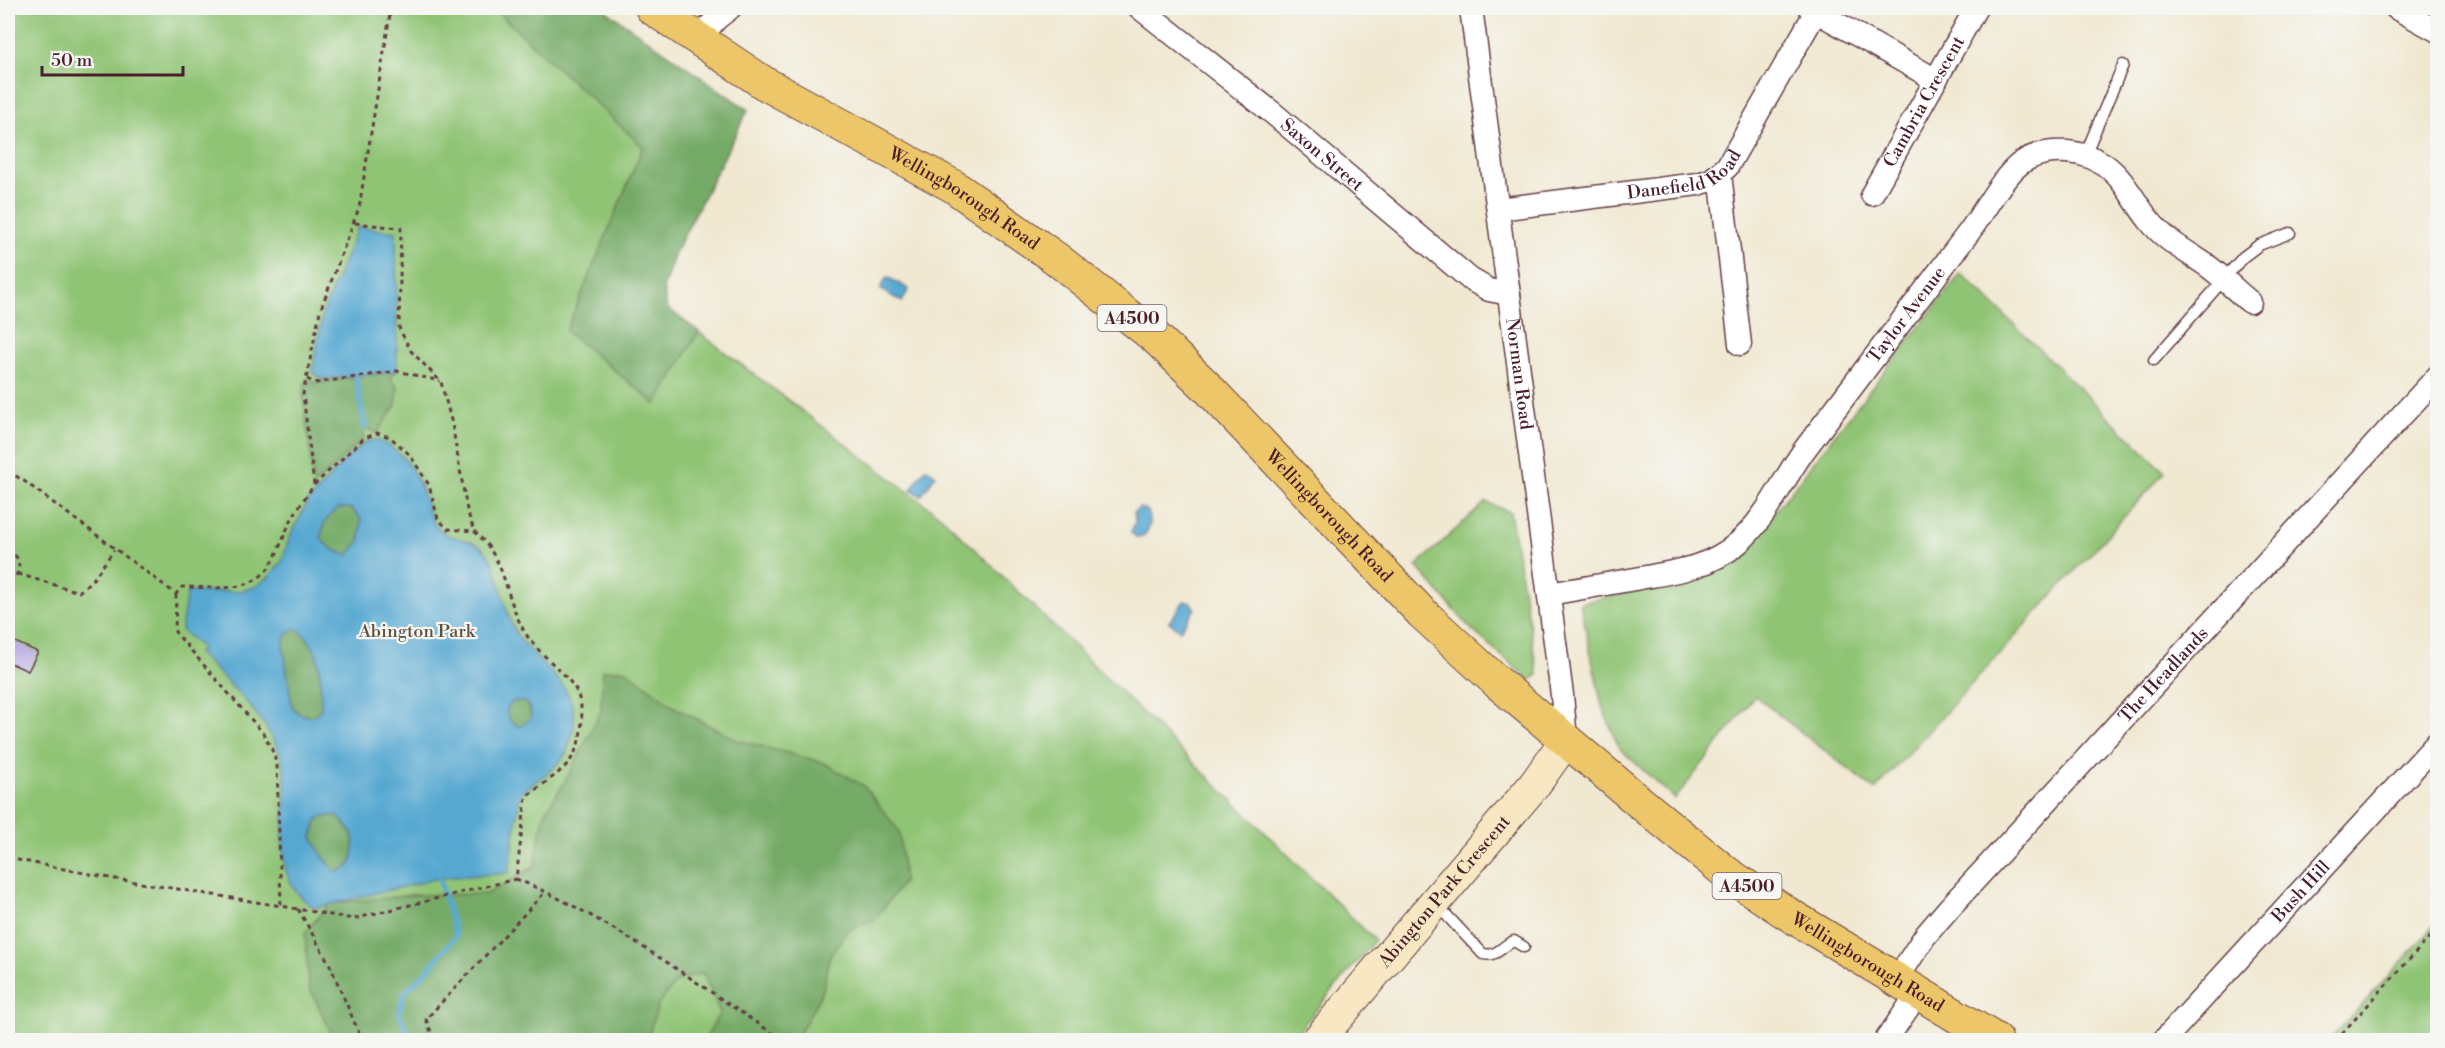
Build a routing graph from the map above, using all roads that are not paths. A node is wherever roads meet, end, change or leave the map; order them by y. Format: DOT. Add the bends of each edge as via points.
graph roads {
  1 [pos="652,8"];
  2 [pos="730,8"];
  3 [pos="1140,8"];
  4 [pos="1472,8"];
  5 [pos="1976,8"];
  6 [pos="2396,8"];
  7 [pos="1814,9"];
  8 [pos="2438,31"];
  9 [pos="698,40"];
  10 [pos="2122,65"];
  11 [pos="1936,80"];
  12 [pos="2085,155"];
  13 [pos="1720,174"];
  14 [pos="1872,194"];
  15 [pos="1498,209"];
  16 [pos="2290,233"];
  17 [pos="2224,280"];
  18 [pos="1509,294"];
  19 [pos="2250,302"];
  20 [pos="1740,344"];
  21 [pos="2154,360"];
  22 [pos="2438,376"];
  23 [pos="1549,594"];
  24 [pos="1566,740"];
  25 [pos="2438,742"];
  26 [pos="1434,903"];
  27 [pos="1524,947"];
  28 [pos="1908,986"];
  29 [pos="1318,1041"];
  30 [pos="1886,1041"];
  31 [pos="1996,1041"];
  32 [pos="2164,1041"];
  1 -- 9 [label="main road, Wellingborough Road / A4500"];
  2 -- 9 [label="street"];
  3 -- 18 [label="street, Saxon Street" via="1274,114 1470,279 1489,290"];
  4 -- 15 [label="street, Norman Road"];
  5 -- 11 [label="street, Cambria Crescent"];
  6 -- 8 [label="street"];
  7 -- 11 [label="street"];
  7 -- 13 [label="street, Danefield Road" via="1737,151"];
  9 -- 24 [label="main road, Wellingborough Road / A4500" via="764,83 953,186 1110,300 1205,385 1421,612"];
  10 -- 12 [label="lane"];
  11 -- 14 [label="street, Cambria Crescent"];
  12 -- 17 [label="street, Taylor Avenue" via="2122,178 2158,231"];
  12 -- 23 [label="street, Taylor Avenue" via="2043,154 2019,164 1738,543 1694,569"];
  13 -- 15 [label="street, Danefield Road" via="1698,184"];
  13 -- 20 [label="street"];
  15 -- 18 [label="street, Norman Road"];
  16 -- 17 [label="lane" via="2259,245"];
  17 -- 19 [label="street, Taylor Avenue"];
  17 -- 21 [label="lane"];
  18 -- 23 [label="street, Norman Road"];
  22 -- 28 [label="street, The Headlands" via="1949,908 1925,936"];
  23 -- 24 [label="street, Norman Road"];
  24 -- 26 [label="street, Abington Park Crescent"];
  24 -- 28 [label="main road, Wellingborough Road / A4500" via="1728,874"];
  25 -- 32 [label="street, Bush Hill"];
  26 -- 27 [label="lane" via="1482,954 1499,953 1514,941"];
  26 -- 29 [label="street, Abington Park Crescent"];
  28 -- 30 [label="street, The Headlands"];
  28 -- 31 [label="main road, Wellingborough Road / A4500"];
}
